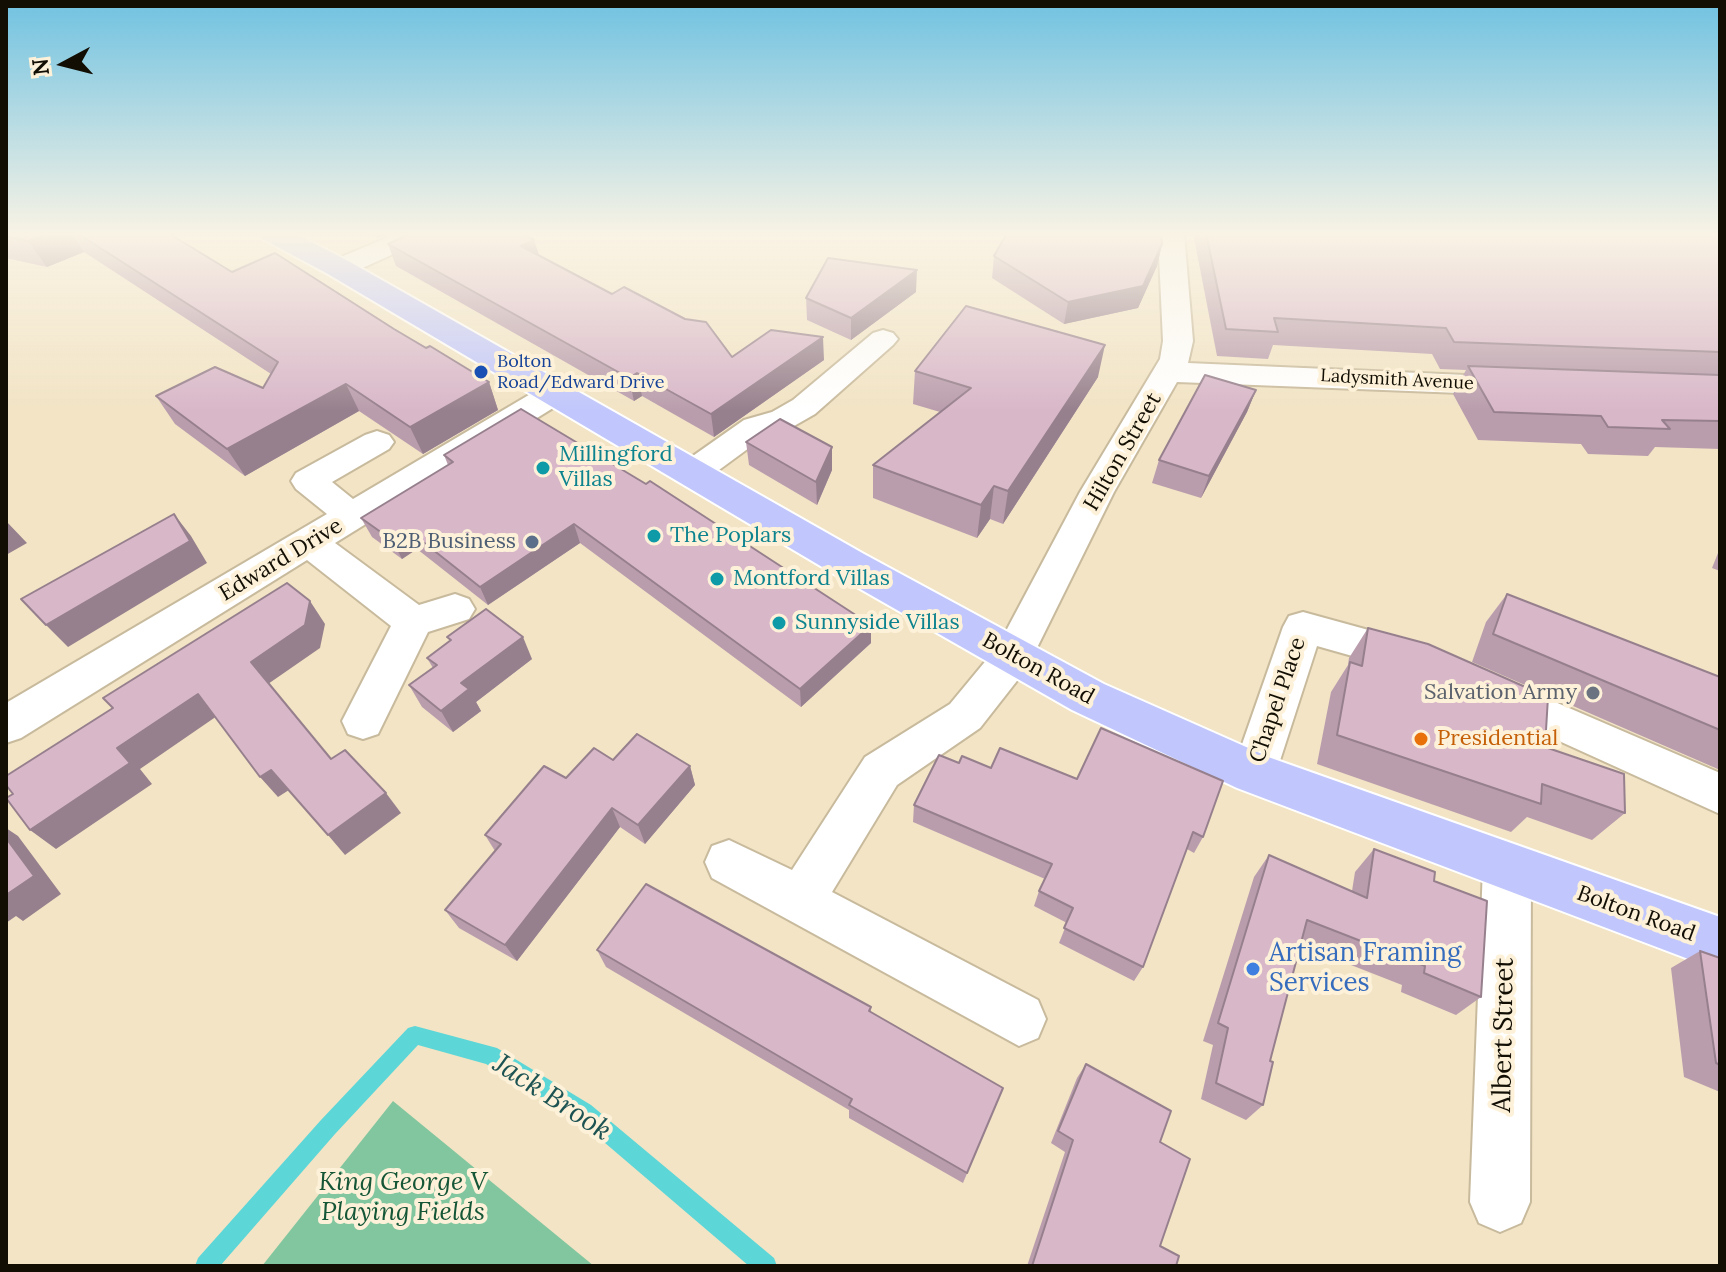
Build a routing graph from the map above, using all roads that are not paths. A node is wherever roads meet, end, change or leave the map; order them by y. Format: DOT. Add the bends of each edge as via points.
graph roads {
  1 [pos="381,292"];
  2 [pos="1175,292"];
  3 [pos="883,339"];
  4 [pos="1170,372"];
  5 [pos="1540,387"];
  6 [pos="555,393"];
  7 [pos="377,442"];
  8 [pos="692,473"];
  9 [pos="353,517"];
  10 [pos="310,543"];
  11 [pos="455,609"];
  12 [pos="413,622"];
  13 [pos="1013,657"];
  14 [pos="363,721"];
  15 [pos="6,725"];
  16 [pos="1254,773"];
  17 [pos="1720,794"];
  18 [pos="729,862"];
  19 [pos="1507,867"];
  20 [pos="801,899"];
  21 [pos="1720,944"];
  22 [pos="1019,1019"];
  23 [pos="1500,1202"];
  1 -- 6 [label="main road, Bolton Road"];
  2 -- 4 [label="street, Hilton Street" via="1178,341"];
  3 -- 8 [label="street" via="804,407 756,427"];
  4 -- 5 [label="street, Ladysmith Avenue"];
  4 -- 13 [label="street, Hilton Street" via="1097,492"];
  6 -- 8 [label="main road, Bolton Road"];
  6 -- 9 [label="street, Edward Drive"];
  7 -- 9 [label="street" via="308,481"];
  8 -- 13 [label="main road, Bolton Road"];
  9 -- 10 [label="street, Edward Drive"];
  10 -- 12 [label="street"];
  10 -- 15 [label="street, Edward Drive"];
  11 -- 12 [label="street"];
  12 -- 14 [label="street"];
  13 -- 16 [label="main road, Bolton Road" via="1101,704"];
  13 -- 20 [label="street, Hilton Street" via="965,716 881,771"];
  16 -- 17 [label="street, Chapel Place" via="1303,627 1418,659"];
  16 -- 19 [label="main road, Bolton Road"];
  18 -- 20 [label="street"];
  19 -- 21 [label="main road, Bolton Road"];
  19 -- 23 [label="street, Albert Street"];
  20 -- 22 [label="street"];
}
